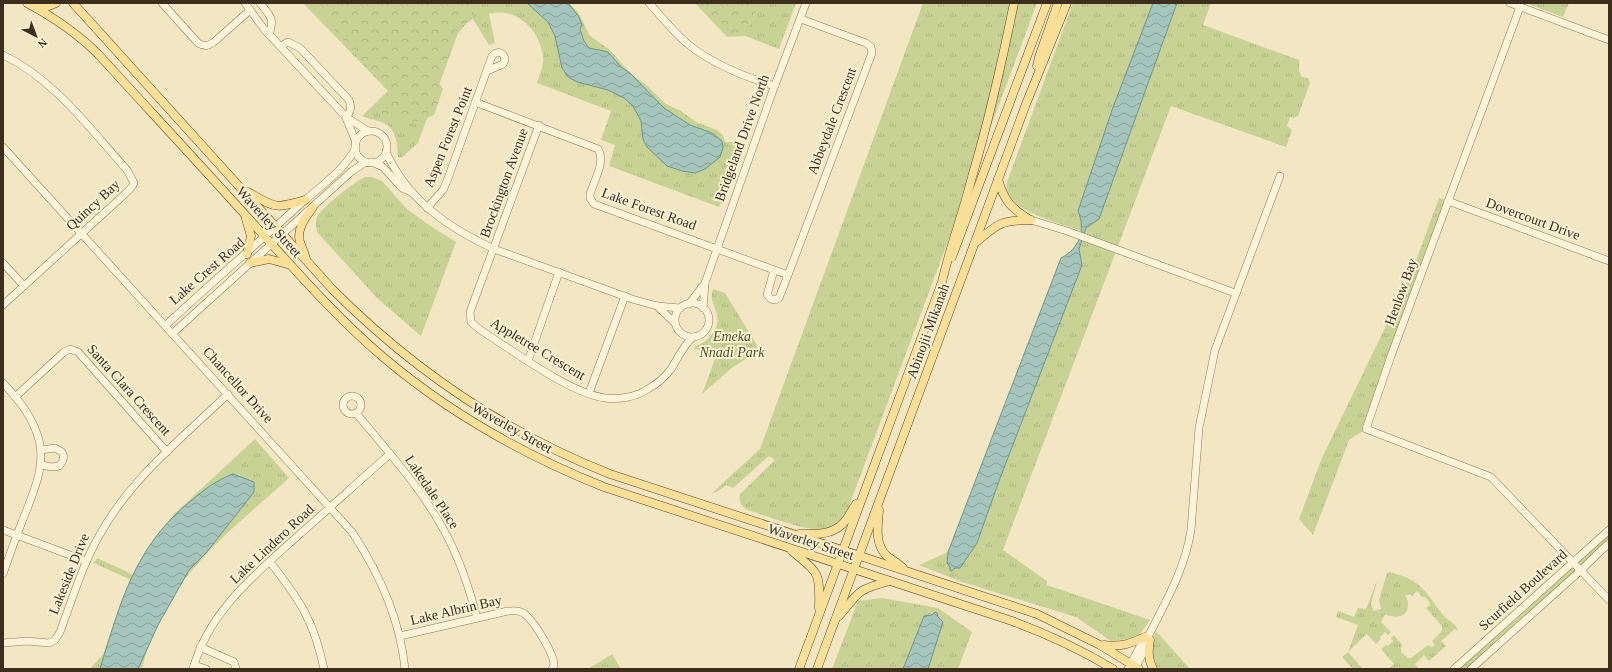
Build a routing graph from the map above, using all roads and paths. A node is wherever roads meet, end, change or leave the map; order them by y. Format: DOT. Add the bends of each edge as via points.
graph roads {
  1 [pos="27,3"];
  2 [pos="56,3"];
  3 [pos="73,3"];
  4 [pos="162,3"];
  5 [pos="245,3"];
  6 [pos="260,3"];
  7 [pos="649,3"];
  8 [pos="806,3"];
  9 [pos="1014,3"];
  10 [pos="1047,3"];
  11 [pos="1058,3"];
  12 [pos="1067,3"];
  13 [pos="1510,3"];
  14 [pos="1520,7"];
  15 [pos="250,11"];
  16 [pos="800,19"];
  17 [pos="269,34"];
  18 [pos="1609,40"];
  19 [pos="281,46"];
  20 [pos="3,55"];
  21 [pos="487,71"];
  22 [pos="775,86"];
  23 [pos="1032,88"];
  24 [pos="475,102"];
  25 [pos="346,117"];
  26 [pos="539,125"];
  27 [pos="368,131"];
  28 [pos="356,144"];
  29 [pos="3,147"];
  30 [pos="386,152"];
  31 [pos="369,162"];
  32 [pos="1280,176"];
  33 [pos="998,179"];
  34 [pos="240,188"];
  35 [pos="411,192"];
  36 [pos="305,200"];
  37 [pos="1448,201"];
  38 [pos="313,207"];
  39 [pos="427,208"];
  40 [pos="245,215"];
  41 [pos="1030,220"];
  42 [pos="276,227"];
  43 [pos="81,234"];
  44 [pos="282,234"];
  45 [pos="265,237"];
  46 [pos="974,243"];
  47 [pos="271,244"];
  48 [pos="716,248"];
  49 [pos="494,249"];
  50 [pos="247,254"];
  51 [pos="1609,261"];
  52 [pos="307,262"];
  53 [pos="3,263"];
  54 [pos="250,264"];
  55 [pos="289,264"];
  56 [pos="774,270"];
  57 [pos="560,272"];
  58 [pos="788,275"];
  59 [pos="942,282"];
  60 [pos="705,283"];
  61 [pos="24,286"];
  62 [pos="1235,293"];
  63 [pos="625,296"];
  64 [pos="689,304"];
  65 [pos="3,305"];
  66 [pos="657,306"];
  67 [pos="680,308"];
  68 [pos="703,308"];
  69 [pos="675,323"];
  70 [pos="166,325"];
  71 [pos="680,332"];
  72 [pos="173,333"];
  73 [pos="693,337"];
  74 [pos="677,356"];
  75 [pos="528,361"];
  76 [pos="3,383"];
  77 [pos="589,393"];
  78 [pos="228,394"];
  79 [pos="15,396"];
  80 [pos="356,413"];
  81 [pos="40,450"];
  82 [pos="167,452"];
  83 [pos="390,454"];
  84 [pos="41,465"];
  85 [pos="864,494"];
  86 [pos="879,501"];
  87 [pos="331,507"];
  88 [pos="3,530"];
  89 [pos="1609,530"];
  90 [pos="793,534"];
  91 [pos="17,535"];
  92 [pos="1609,543"];
  93 [pos="788,548"];
  94 [pos="843,550"];
  95 [pos="859,556"];
  96 [pos="86,561"];
  97 [pos="270,562"];
  98 [pos="1572,563"];
  99 [pos="838,564"];
  100 [pos="854,569"];
  101 [pos="906,571"];
  102 [pos="1580,571"];
  103 [pos="3,574"];
  104 [pos="890,581"];
  105 [pos="1609,600"];
  106 [pos="819,615"];
  107 [pos="477,618"];
  108 [pos="835,621"];
  109 [pos="400,636"];
  110 [pos="1148,637"];
  111 [pos="3,643"];
  112 [pos="1100,644"];
  113 [pos="200,647"];
  114 [pos="1087,653"];
  115 [pos="193,667"];
  116 [pos="1134,667"];
  117 [pos="206,669"];
  118 [pos="236,669"];
  119 [pos="324,669"];
  120 [pos="406,669"];
  121 [pos="552,669"];
  122 [pos="799,669"];
  123 [pos="817,669"];
  124 [pos="1102,669"];
  125 [pos="1113,669"];
  126 [pos="1153,669"];
  127 [pos="1454,669"];
  128 [pos="1471,669"];
  1 -- 2 [label="main road" via="43,7"];
  1 -- 40 [label="main road, Waverley Street" via="69,29 98,54"];
  3 -- 34 [label="main road, Waverley Street"];
  4 -- 15 [label="street" via="198,43 204,46 209,46"];
  5 -- 15 [label="street"];
  6 -- 17 [label="street" via="272,20"];
  7 -- 22 [label="street" via="688,44 705,56 720,65"];
  8 -- 16 [label="street, Bridgeland Drive North"];
  9 -- 59 [label="main road, Abinojii Mikanah" via="990,112"];
  10 -- 59 [label="main road"];
  11 -- 23 [label="main road" via="1039,57"];
  12 -- 23 [label="main road, Abinojii Mikanah"];
  13 -- 14 [label="street"];
  14 -- 18 [label="street"];
  14 -- 37 [label="street, Henlow Bay"];
  15 -- 17 [label="street"];
  16 -- 22 [label="street, Bridgeland Drive North"];
  16 -- 58 [label="street, Abbeydale Crescent" via="866,43 871,47 872,53"];
  17 -- 19 [label="street"];
  19 -- 25 [label="street"];
  19 -- 25 [label="street" via="288,42 300,48 349,100 350,114"];
  20 -- 43 [label="street, Quincy Bay" via="49,84 132,176 134,182 131,188"];
  21 -- 24 [label="street, Aspen Forest Point"];
  22 -- 48 [label="street, Bridgeland Drive North"];
  23 -- 33 [label="main road, Abinojii Mikanah"];
  24 -- 26 [label="street, Lake Forest Road"];
  24 -- 39 [label="street, Aspen Forest Point" via="447,181 437,198"];
  25 -- 27 [label="street"];
  25 -- 28 [label="street"];
  26 -- 48 [label="street, Lake Forest Road" via="595,146 601,153 600,167 590,194 591,202"];
  26 -- 49 [label="street, Brockington Avenue"];
  27 -- 28 [label="street" via="360,136"];
  27 -- 30 [label="street" via="377,132 384,138"];
  28 -- 31 [label="street" via="359,157"];
  28 -- 36 [label="street, Lake Crest Road" via="349,159"];
  29 -- 43 [label="street, Chancellor Drive"];
  30 -- 31 [label="street" via="382,158"];
  30 -- 35 [label="street"];
  31 -- 35 [label="street" via="383,167 402,188"];
  31 -- 38 [label="street, Lake Crest Road" via="352,170"];
  32 -- 62 [label="street"];
  33 -- 41 [label="main road" via="1008,203"];
  33 -- 46 [label="main road, Abinojii Mikanah"];
  34 -- 36 [label="main road" via="271,205 284,206"];
  34 -- 42 [label="main road, Waverley Street"];
  35 -- 39 [label="street"];
  36 -- 42 [label="street, Lake Crest Road"];
  37 -- 51 [label="street, Dovercourt Drive"];
  37 -- 98 [label="street, Henlow Bay" via="1366,429 1491,477"];
  38 -- 44 [label="street, Lake Crest Road"];
  38 -- 52 [label="main road" via="299,234"];
  39 -- 49 [label="street" via="463,233"];
  40 -- 45 [label="main road, Waverley Street"];
  40 -- 50 [label="main road" via="251,236"];
  41 -- 46 [label="main road" via="1004,222"];
  41 -- 62 [label="street" via="1067,231"];
  42 -- 44 [label="main road, Waverley Street"];
  42 -- 45 [label="street, Lake Crest Road"];
  43 -- 61 [label="street, Quincy Bay"];
  43 -- 70 [label="street, Chancellor Drive"];
  44 -- 47 [label="street, Lake Crest Road"];
  44 -- 52 [label="main road, Waverley Street"];
  45 -- 47 [label="main road, Waverley Street"];
  45 -- 50 [label="street, Lake Crest Road"];
  46 -- 86 [label="main road, Abinojii Mikanah"];
  47 -- 54 [label="street, Lake Crest Road"];
  47 -- 55 [label="main road, Waverley Street"];
  48 -- 56 [label="street"];
  48 -- 60 [label="street, Bridgeland Drive North"];
  49 -- 57 [label="street"];
  49 -- 75 [label="street, Appletree Crescent" via="470,312 470,319 477,327"];
  50 -- 70 [label="street, Lake Crest Road"];
  52 -- 90 [label="main road, Waverley Street" via="350,307 405,356 458,395 514,429 610,474"];
  53 -- 61 [label="street"];
  54 -- 55 [label="main road" via="269,259"];
  54 -- 72 [label="street, Lake Crest Road"];
  55 -- 93 [label="main road, Waverley Street" via="384,358 438,399 498,437 555,467 609,489"];
  56 -- 58 [label="street"];
  56 -- 58 [label="street, Abbeydale Crescent" via="767,295 771,299 779,298"];
  57 -- 63 [label="street"];
  57 -- 75 [label="street"];
  59 -- 85 [label="main road, Abinojii Mikanah"];
  60 -- 64 [label="street, Bridgeland Drive North"];
  60 -- 68 [label="street, Bridgeland Drive North"];
  61 -- 65 [label="street, Quincy Bay"];
  62 -- 110 [label="street" via="1215,350 1199,428 1189,544 1174,588"];
  63 -- 66 [label="street"];
  63 -- 77 [label="street"];
  64 -- 67 [label="street"];
  64 -- 68 [label="street"];
  66 -- 67 [label="street"];
  66 -- 69 [label="street"];
  67 -- 69 [label="street"];
  68 -- 73 [label="street" via="708,316 707,326 702,333"];
  69 -- 71 [label="street"];
  70 -- 72 [label="street, Chancellor Drive"];
  71 -- 73 [label="street"];
  71 -- 74 [label="street, Appletree Crescent" via="681,343"];
  72 -- 78 [label="street, Chancellor Drive"];
  73 -- 74 [label="street, Appletree Crescent"];
  74 -- 77 [label="street, Appletree Crescent" via="664,377 638,394 627,398 604,398"];
  75 -- 77 [label="street, Appletree Crescent"];
  76 -- 79 [label="street"];
  78 -- 82 [label="street, Lakeside Drive"];
  78 -- 87 [label="street, Chancellor Drive"];
  79 -- 81 [label="street" via="36,431"];
  79 -- 82 [label="street, Santa Clara Crescent" via="70,349 78,352"];
  80 -- 83 [label="street, Lakedale Place"];
  81 -- 84 [label="street"];
  81 -- 84 [label="street" via="55,448 64,456 59,466"];
  82 -- 96 [label="street, Lakeside Drive" via="120,503"];
  83 -- 87 [label="street, Lake Lindero Road"];
  83 -- 107 [label="street, Lakedale Place" via="423,497 449,539 462,569"];
  84 -- 91 [label="street"];
  85 -- 90 [label="main road" via="845,522 834,531"];
  85 -- 94 [label="main road, Abinojii Mikanah"];
  86 -- 95 [label="main road, Abinojii Mikanah"];
  86 -- 101 [label="main road" via="879,544 885,554"];
  87 -- 97 [label="street, Lake Lindero Road"];
  87 -- 109 [label="street, Chancellor Drive" via="352,532 375,568 388,596"];
  88 -- 91 [label="street"];
  89 -- 98 [label="street, Scurfield Boulevard"];
  90 -- 94 [label="main road, Waverley Street"];
  91 -- 96 [label="street"];
  91 -- 103 [label="street"];
  92 -- 102 [label="street, Scurfield Boulevard"];
  93 -- 99 [label="main road, Waverley Street"];
  93 -- 106 [label="main road" via="817,575 820,583"];
  94 -- 95 [label="main road, Waverley Street"];
  94 -- 99 [label="main road, Abinojii Mikanah"];
  95 -- 100 [label="main road, Abinojii Mikanah"];
  95 -- 101 [label="main road, Waverley Street"];
  96 -- 111 [label="street, Lakeside Drive" via="56,640 49,643"];
  97 -- 113 [label="street, Lake Lindero Road" via="247,582 225,607"];
  97 -- 119 [label="street" via="292,590 308,617 316,636"];
  98 -- 102 [label="street, Henlow Bay"];
  98 -- 127 [label="street, Scurfield Boulevard"];
  99 -- 100 [label="main road, Waverley Street"];
  99 -- 106 [label="main road, Abinojii Mikanah"];
  100 -- 104 [label="main road, Waverley Street"];
  100 -- 108 [label="main road, Abinojii Mikanah"];
  101 -- 112 [label="main road, Waverley Street" via="1037,614"];
  102 -- 105 [label="street, Henlow Bay"];
  102 -- 128 [label="street, Scurfield Boulevard"];
  104 -- 108 [label="main road" via="867,587 859,592"];
  104 -- 114 [label="main road, Waverley Street" via="1016,622"];
  106 -- 122 [label="main road, Abinojii Mikanah"];
  107 -- 109 [label="street, Lake Albrin Bay"];
  107 -- 121 [label="street, Lake Albrin Bay" via="508,611 520,611 525,614 553,656"];
  108 -- 123 [label="main road, Abinojii Mikanah"];
  109 -- 120 [label="street, Chancellor Drive"];
  110 -- 112 [label="main road" via="1126,645"];
  110 -- 116 [label="street"];
  110 -- 126 [label="main road" via="1149,662"];
  112 -- 116 [label="main road, Waverley Street"];
  113 -- 115 [label="street, Lake Lindero Road"];
  113 -- 118 [label="street" via="234,662"];
  114 -- 124 [label="main road"];
  114 -- 125 [label="main road, Waverley Street"];
  115 -- 117 [label="street"];
}
